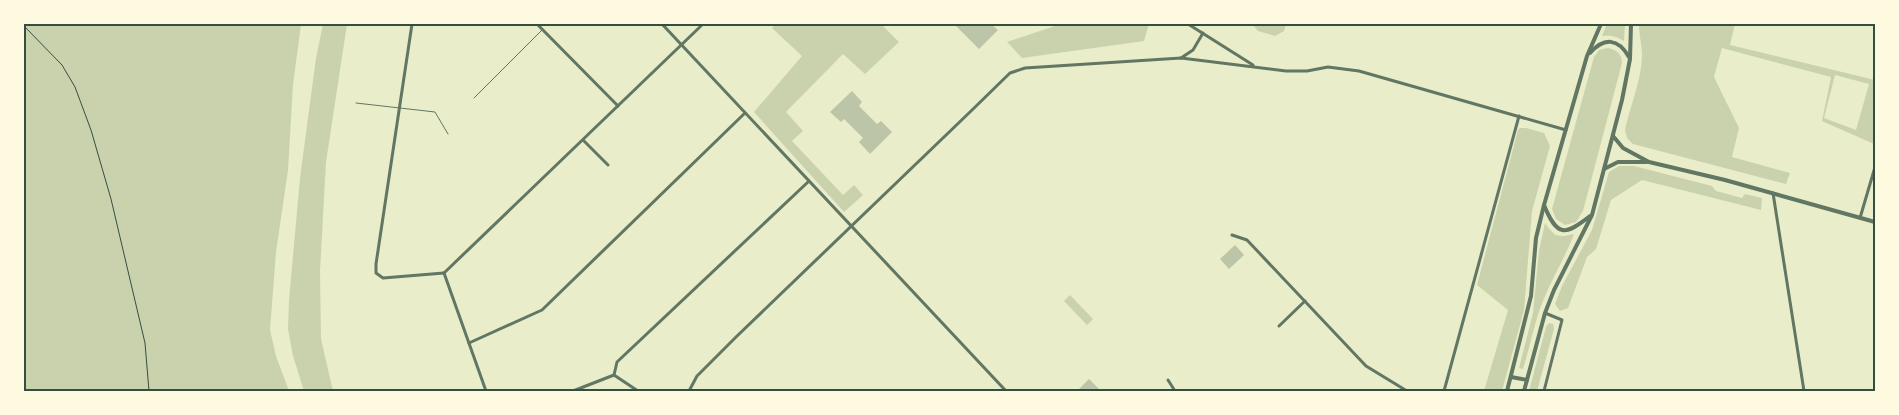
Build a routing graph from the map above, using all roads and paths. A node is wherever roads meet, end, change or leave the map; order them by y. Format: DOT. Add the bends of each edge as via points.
graph roads {
  1 [pos="412,24"];
  2 [pos="537,24"];
  3 [pos="662,24"];
  4 [pos="703,24"];
  5 [pos="1188,24"];
  6 [pos="1601,24"];
  7 [pos="1631,24"];
  8 [pos="24,26"];
  9 [pos="543,30"];
  10 [pos="1203,33"];
  11 [pos="683,44"];
  12 [pos="1587,56"];
  13 [pos="1181,58"];
  14 [pos="1630,59"];
  15 [pos="1255,66"];
  16 [pos="474,98"];
  17 [pos="356,103"];
  18 [pos="618,106"];
  19 [pos="400,107"];
  20 [pos="746,113"];
  21 [pos="1519,116"];
  22 [pos="1566,130"];
  23 [pos="448,134"];
  24 [pos="1613,136"];
  25 [pos="583,140"];
  26 [pos="1649,162"];
  27 [pos="608,165"];
  28 [pos="1875,167"];
  29 [pos="1604,169"];
  30 [pos="808,182"];
  31 [pos="1772,194"];
  32 [pos="1544,205"];
  33 [pos="1592,215"];
  34 [pos="1860,218"];
  35 [pos="1875,222"];
  36 [pos="852,226"];
  37 [pos="1232,235"];
  38 [pos="444,273"];
  39 [pos="1305,301"];
  40 [pos="1545,313"];
  41 [pos="1280,326"];
  42 [pos="469,343"];
  43 [pos="614,375"];
  44 [pos="1511,377"];
  45 [pos="1168,380"];
  46 [pos="1527,380"];
  47 [pos="149,391"];
  48 [pos="486,391"];
  49 [pos="574,391"];
  50 [pos="638,391"];
  51 [pos="689,391"];
  52 [pos="1006,391"];
  53 [pos="1175,391"];
  54 [pos="1407,391"];
  55 [pos="1444,391"];
  56 [pos="1507,391"];
  57 [pos="1524,391"];
  58 [pos="1544,391"];
  59 [pos="1804,391"];
  1 -- 19 [label="street"];
  2 -- 9 [label="street"];
  3 -- 11 [label="street"];
  4 -- 11 [label="street"];
  5 -- 10 [label="street"];
  6 -- 12 [label="street"];
  7 -- 14 [label="street"];
  8 -- 47 [label="path" via="62,65 75,87 91,130 145,343"];
  9 -- 16 [label="lane"];
  9 -- 18 [label="street"];
  10 -- 13 [label="street" via="1193,50"];
  10 -- 15 [label="street"];
  11 -- 18 [label="street"];
  11 -- 20 [label="street"];
  12 -- 14 [label="street" via="1599,44 1616,42"];
  12 -- 22 [label="street"];
  13 -- 15 [label="street"];
  13 -- 36 [label="street" via="1025,68 1010,73"];
  14 -- 24 [label="street"];
  15 -- 21 [label="street" via="1286,71 1328,67 1354,70"];
  17 -- 19 [label="lane"];
  18 -- 25 [label="street"];
  19 -- 23 [label="lane" via="435,112"];
  19 -- 38 [label="street" via="376,272 383,278"];
  20 -- 30 [label="street"];
  20 -- 42 [label="street" via="542,310"];
  21 -- 22 [label="street"];
  21 -- 55 [label="street"];
  22 -- 32 [label="street"];
  24 -- 26 [label="street" via="1624,148"];
  24 -- 29 [label="street"];
  25 -- 27 [label="street"];
  25 -- 38 [label="street"];
  26 -- 29 [label="street" via="1618,162"];
  26 -- 31 [label="street"];
  28 -- 34 [label="street"];
  29 -- 33 [label="street"];
  30 -- 36 [label="street"];
  30 -- 43 [label="street" via="617,362"];
  31 -- 34 [label="street"];
  31 -- 59 [label="street"];
  32 -- 33 [label="street" via="1559,229 1575,228"];
  32 -- 44 [label="street" via="1536,238 1531,296"];
  33 -- 40 [label="street"];
  34 -- 35 [label="street"];
  36 -- 51 [label="street" via="697,376"];
  36 -- 52 [label="street"];
  37 -- 39 [label="street" via="1247,240"];
  38 -- 42 [label="street"];
  39 -- 41 [label="street"];
  39 -- 54 [label="street" via="1366,366"];
  40 -- 46 [label="street"];
  40 -- 58 [label="street" via="1562,320"];
  42 -- 48 [label="street"];
  43 -- 49 [label="street"];
  43 -- 50 [label="street"];
  44 -- 46 [label="street"];
  44 -- 56 [label="street"];
  45 -- 53 [label="street"];
  46 -- 57 [label="street"];
}
